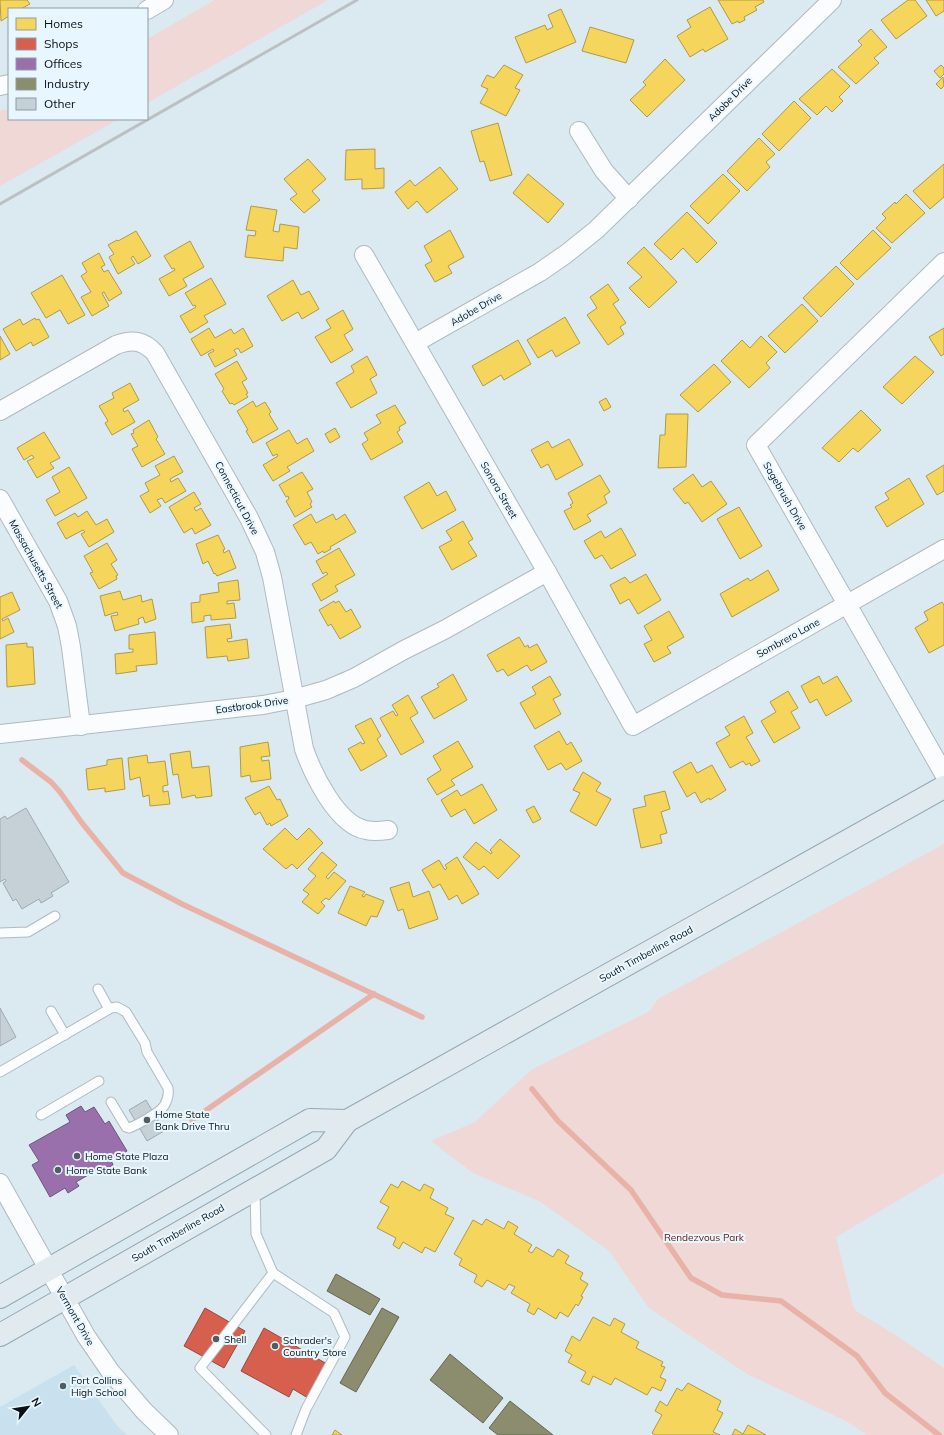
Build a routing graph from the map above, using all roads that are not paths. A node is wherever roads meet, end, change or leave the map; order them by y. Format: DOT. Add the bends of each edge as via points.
graph roads {
  1 [pos="164,0"];
  2 [pos="832,0"];
  3 [pos="148,9"];
  4 [pos="579,131"];
  5 [pos="629,199"];
  6 [pos="364,255"];
  7 [pos="944,262"];
  8 [pos="415,343"];
  9 [pos="0,411"];
  10 [pos="0,499"];
  11 [pos="944,549"];
  12 [pos="547,572"];
  13 [pos="847,605"];
  14 [pos="294,699"];
  15 [pos="81,726"];
  16 [pos="633,726"];
  17 [pos="0,734"];
  18 [pos="944,774"];
  19 [pos="944,787"];
  20 [pos="388,830"];
  21 [pos="55,916"];
  22 [pos="0,933"];
  23 [pos="98,989"];
  24 [pos="109,1009"];
  25 [pos="51,1011"];
  26 [pos="65,1035"];
  27 [pos="0,1072"];
  28 [pos="98,1081"];
  29 [pos="111,1102"];
  30 [pos="41,1115"];
  31 [pos="347,1121"];
  32 [pos="255,1189"];
  33 [pos="2,1191"];
  34 [pos="49,1268"];
  35 [pos="273,1273"];
  36 [pos="0,1297"];
  37 [pos="65,1298"];
  38 [pos="0,1336"];
  39 [pos="169,1435"];
  40 [pos="266,1435"];
  41 [pos="296,1435"];
  1 -- 3 [label="street"];
  2 -- 5 [label="street, Adobe Drive"];
  4 -- 5 [label="street" via="604,171"];
  5 -- 8 [label="street, Adobe Drive" via="596,230 540,272"];
  6 -- 8 [label="street, Sonora Street"];
  7 -- 13 [label="street, Sagebrush Drive" via="756,445"];
  8 -- 12 [label="street, Sonora Street"];
  9 -- 14 [label="street, Connecticut Drive" via="116,345 138,341 149,347 249,518 265,552 272,577"];
  10 -- 15 [label="street, Massachusetts Street" via="58,601 67,626"];
  11 -- 13 [label="street, Sombrero Lane"];
  12 -- 14 [label="street, Eastbrook Drive" via="354,678 326,690"];
  12 -- 16 [label="street, Sonora Street"];
  13 -- 16 [label="street, Sombrero Lane"];
  13 -- 18 [label="street, Sagebrush Drive"];
  14 -- 15 [label="street, Eastbrook Drive" via="263,705"];
  14 -- 20 [label="street, Connecticut Drive" via="304,749 325,794 353,825 378,832"];
  15 -- 17 [label="street, Eastbrook Drive"];
  19 -- 31 [label="main road, South Timberline Road"];
  21 -- 22 [label="lane" via="28,932"];
  23 -- 24 [label="lane"];
  24 -- 26 [label="lane"];
  24 -- 29 [label="lane" via="117,1007 126,1012 168,1088 164,1106 129,1128"];
  25 -- 26 [label="lane"];
  26 -- 27 [label="lane"];
  28 -- 30 [label="lane"];
  31 -- 32 [label="main road, South Timberline Road" via="326,1149"];
  31 -- 34 [label="main road" via="310,1120"];
  32 -- 35 [label="lane" via="256,1234"];
  32 -- 37 [label="main road, South Timberline Road"];
  33 -- 34 [label="street, Vermont Drive"];
  34 -- 36 [label="main road"];
  34 -- 37 [label="street, Vermont Drive"];
  35 -- 40 [label="lane" via="200,1368"];
  35 -- 41 [label="lane" via="334,1313 345,1337 306,1409"];
  37 -- 38 [label="main road, South Timberline Road"];
  37 -- 39 [label="street, Vermont Drive" via="86,1336 110,1371 144,1411"];
}
